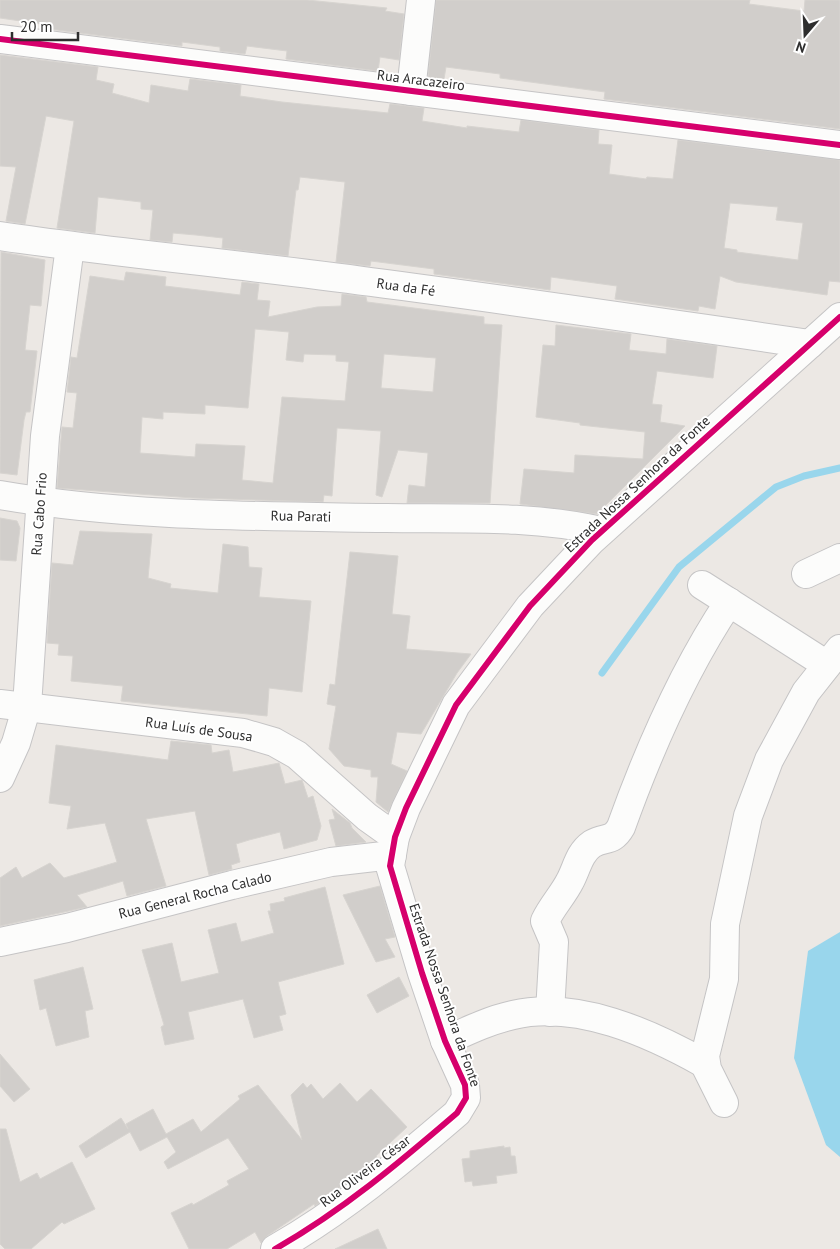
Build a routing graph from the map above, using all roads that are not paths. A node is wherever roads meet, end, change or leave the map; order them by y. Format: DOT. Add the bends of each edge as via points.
graph roads {
  1 [pos="421,0"];
  2 [pos="0,39"];
  3 [pos="411,91"];
  4 [pos="840,145"];
  5 [pos="0,236"];
  6 [pos="70,246"];
  7 [pos="840,317"];
  8 [pos="810,344"];
  9 [pos="0,495"];
  10 [pos="40,502"];
  11 [pos="601,531"];
  12 [pos="840,558"];
  13 [pos="806,574"];
  14 [pos="702,585"];
  15 [pos="729,602"];
  16 [pos="833,657"];
  17 [pos="0,704"];
  18 [pos="27,706"];
  19 [pos="0,778"];
  20 [pos="394,846"];
  21 [pos="0,942"];
  22 [pos="550,1012"];
  23 [pos="446,1041"];
  24 [pos="705,1064"];
  25 [pos="724,1103"];
  26 [pos="463,1105"];
  27 [pos="275,1249"];
  1 -- 3 [label="street"];
  2 -- 3 [label="street, Rua Aracazeiro"];
  3 -- 4 [label="street, Rua Aracazeiro"];
  5 -- 6 [label="street, Rua da Fé"];
  6 -- 8 [label="street, Rua da Fé" via="373,282"];
  6 -- 10 [label="street, Rua Cabo Frio" via="45,436"];
  7 -- 8 [label="street, Estrada Nossa Senhora da Fonte"];
  8 -- 11 [label="street, Estrada Nossa Senhora da Fonte"];
  9 -- 10 [label="street, Rua Parati"];
  10 -- 11 [label="street, Rua Parati" via="194,514 541,522 572,524"];
  10 -- 18 [label="street, Rua Cabo Frio"];
  11 -- 20 [label="street, Estrada Nossa Senhora da Fonte" via="530,606 456,705 406,808"];
  12 -- 13 [label="street"];
  14 -- 15 [label="street"];
  15 -- 16 [label="street"];
  15 -- 22 [label="street" via="708,632 674,697 621,827 614,837 593,844 583,854 570,882 552,905 546,920 554,942"];
  16 -- 24 [label="street" via="806,692 770,760 748,816 725,924 724,979"];
  17 -- 18 [label="street, Rua Luís de Sousa"];
  18 -- 19 [label="street, Rua Cabo Frio" via="16,743"];
  18 -- 20 [label="street, Rua Luís de Sousa" via="243,733 274,742 297,755"];
  20 -- 21 [label="street, Rua General Rocha Calado"];
  20 -- 23 [label="street, Estrada Nossa Senhora da Fonte" via="390,866"];
  22 -- 23 [label="street" via="513,1015"];
  22 -- 24 [label="street" via="644,1032"];
  23 -- 26 [label="street, Estrada Nossa Senhora da Fonte" via="465,1085"];
  24 -- 25 [label="street"];
  26 -- 27 [label="street, Rua Oliveira César" via="458,1113 373,1184"];
}
